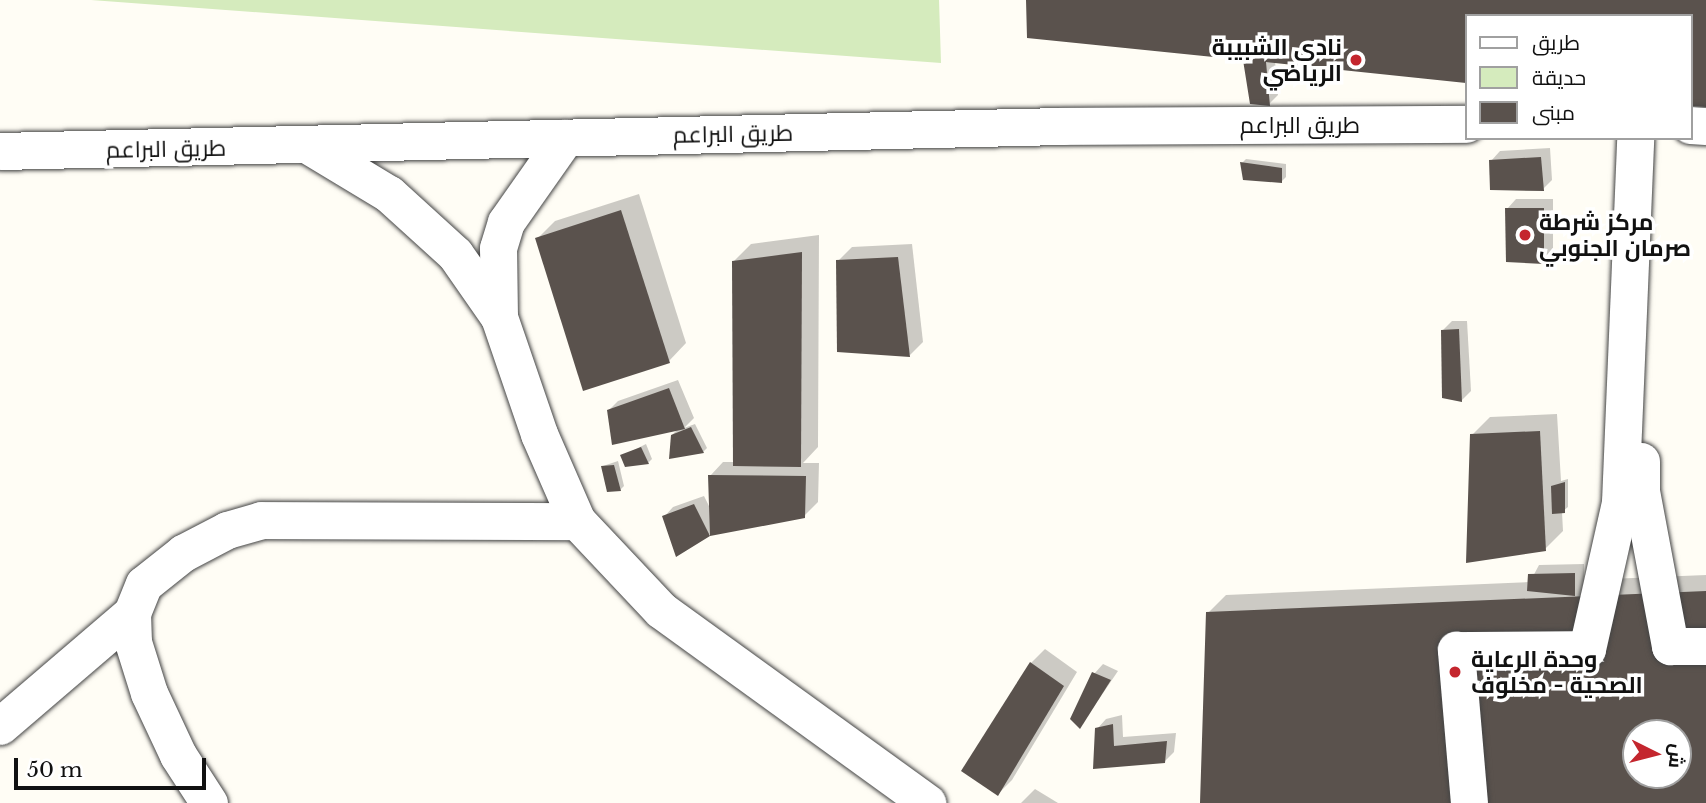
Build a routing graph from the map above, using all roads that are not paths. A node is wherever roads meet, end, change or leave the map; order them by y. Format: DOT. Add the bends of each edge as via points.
graph roads {
  1 [pos="1464,124"];
  2 [pos="565,138"];
  3 [pos="1634,140"];
  4 [pos="1651,140"];
  5 [pos="311,147"];
  6 [pos="0,151"];
  7 [pos="499,317"];
  8 [pos="577,521"];
  9 [pos="132,613"];
  10 [pos="1706,646"];
  11 [pos="0,726"];
  12 [pos="209,803"];
  13 [pos="928,803"];
  14 [pos="1469,803"];
  1 -- 2 [label="street, طريق البراعم" via="1063,126"];
  2 -- 5 [label="street, طريق البراعم"];
  2 -- 7 [label="street" via="506,222 498,248"];
  3 -- 14 [label="street" via="1620,502 1587,649 1457,650"];
  4 -- 10 [label="street" via="1640,491 1670,646"];
  5 -- 6 [label="street, طريق البراعم"];
  5 -- 7 [label="street" via="389,194 455,254"];
  7 -- 8 [label="street" via="539,434"];
  8 -- 9 [label="street" via="261,520 227,530 183,553 144,584"];
  8 -- 13 [label="street" via="661,610"];
  9 -- 11 [label="street"];
  9 -- 12 [label="street" via="133,642 149,693 178,755"];
}
